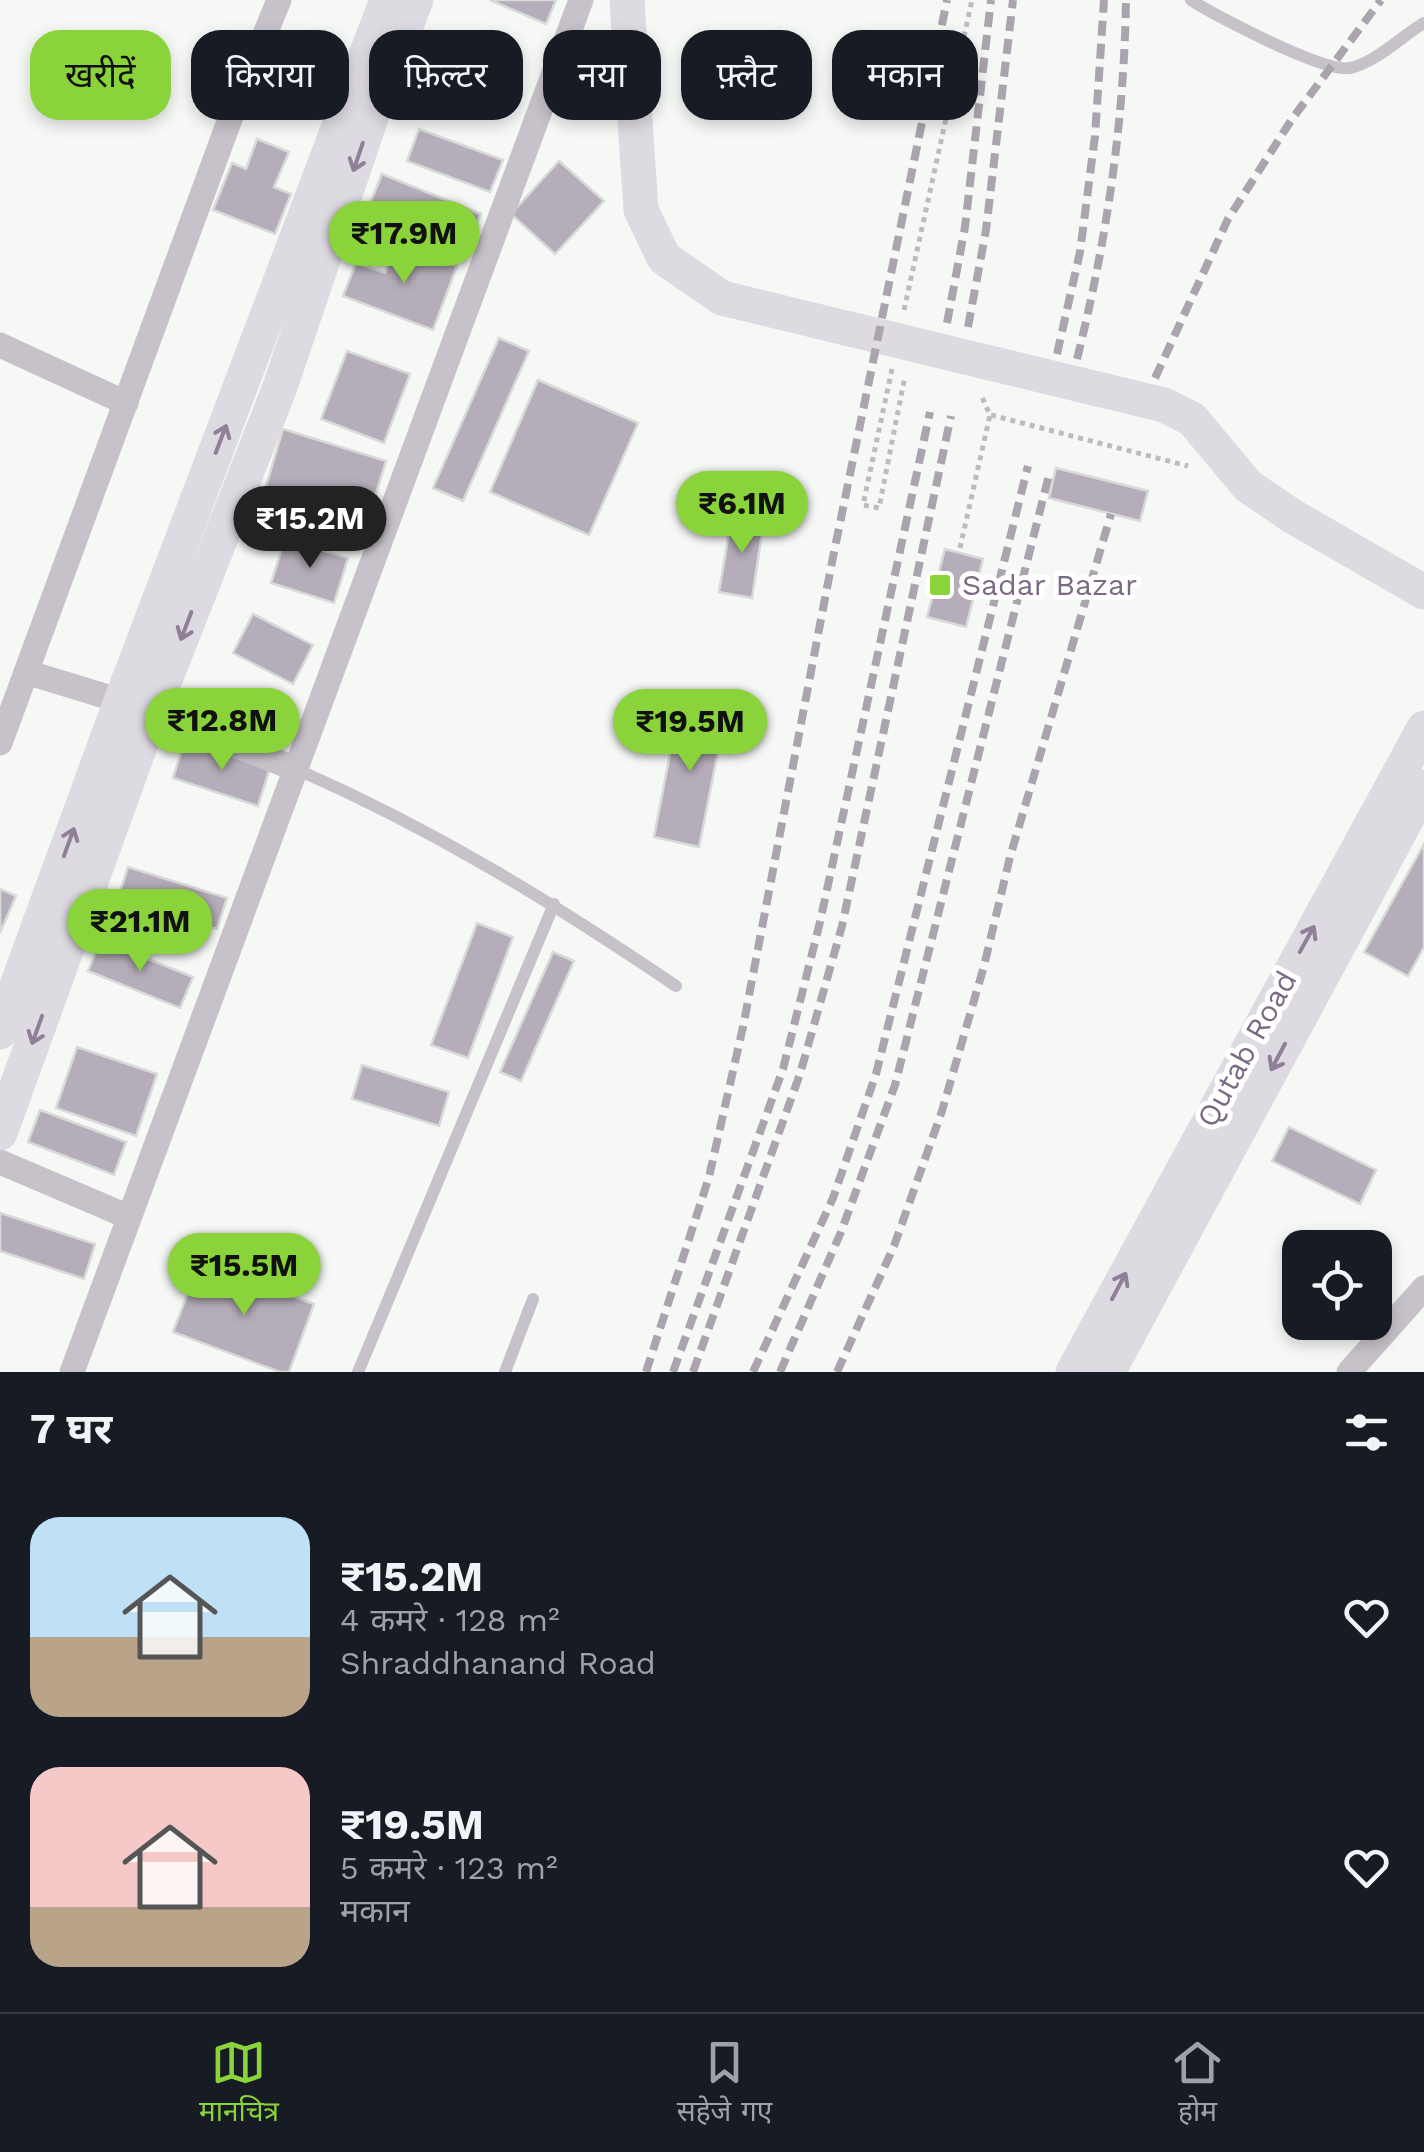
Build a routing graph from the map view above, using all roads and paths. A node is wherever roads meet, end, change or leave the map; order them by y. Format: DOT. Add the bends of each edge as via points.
graph roads {
  1 [pos="279,0"];
  2 [pos="387,0"];
  3 [pos="416,0"];
  4 [pos="581,0"];
  5 [pos="626,0"];
  6 [pos="972,0"];
  7 [pos="1191,0"];
  8 [pos="1424,23"];
  9 [pos="902,322"];
  10 [pos="0,345"];
  11 [pos="894,359"];
  12 [pos="906,373"];
  13 [pos="126,402"];
  14 [pos="1158,456"];
  15 [pos="960,548"];
  16 [pos="1424,592"];
  17 [pos="26,672"];
  18 [pos="136,707"];
  19 [pos="1424,728"];
  20 [pos="2,730"];
  21 [pos="296,769"];
  22 [pos="1424,787"];
  23 [pos="554,904"];
  24 [pos="676,986"];
  25 [pos="0,1032"];
  26 [pos="0,1133"];
  27 [pos="0,1162"];
  28 [pos="129,1217"];
  29 [pos="1424,1288"];
  30 [pos="534,1299"];
  31 [pos="72,1372"];
  32 [pos="358,1372"];
  33 [pos="505,1372"];
  34 [pos="1073,1372"];
  35 [pos="1108,1372"];
  36 [pos="1349,1372"];
  1 -- 13 [label="street"];
  18 -- 2 [label="street, one-way"];
  3 -- 18 [label="street, one-way" via="280,387"];
  4 -- 21 [label="street"];
  5 -- 16 [label="street" via="641,210 664,258 722,298 1164,405 1192,419 1248,486"];
  6 -- 9 [label="path"];
  7 -- 8 [label="lane" via="1340,69 1361,64"];
  10 -- 13 [label="street"];
  11 -- 12 [label="path" via="863,505 879,508"];
  13 -- 17 [label="street"];
  14 -- 15 [label="path" via="990,415"];
  17 -- 18 [label="street"];
  17 -- 20 [label="street"];
  18 -- 21 [label="street"];
  25 -- 18 [label="street, one-way"];
  18 -- 26 [label="street, one-way"];
  34 -- 19 [label="street, Qutab Road, one-way"];
  21 -- 23 [label="lane" via="398,814"];
  21 -- 28 [label="street"];
  22 -- 35 [label="street, Qutab Road, one-way"];
  23 -- 24 [label="lane"];
  23 -- 32 [label="lane"];
  27 -- 28 [label="street"];
  28 -- 31 [label="street"];
  29 -- 36 [label="street"];
  30 -- 33 [label="lane"];
}
